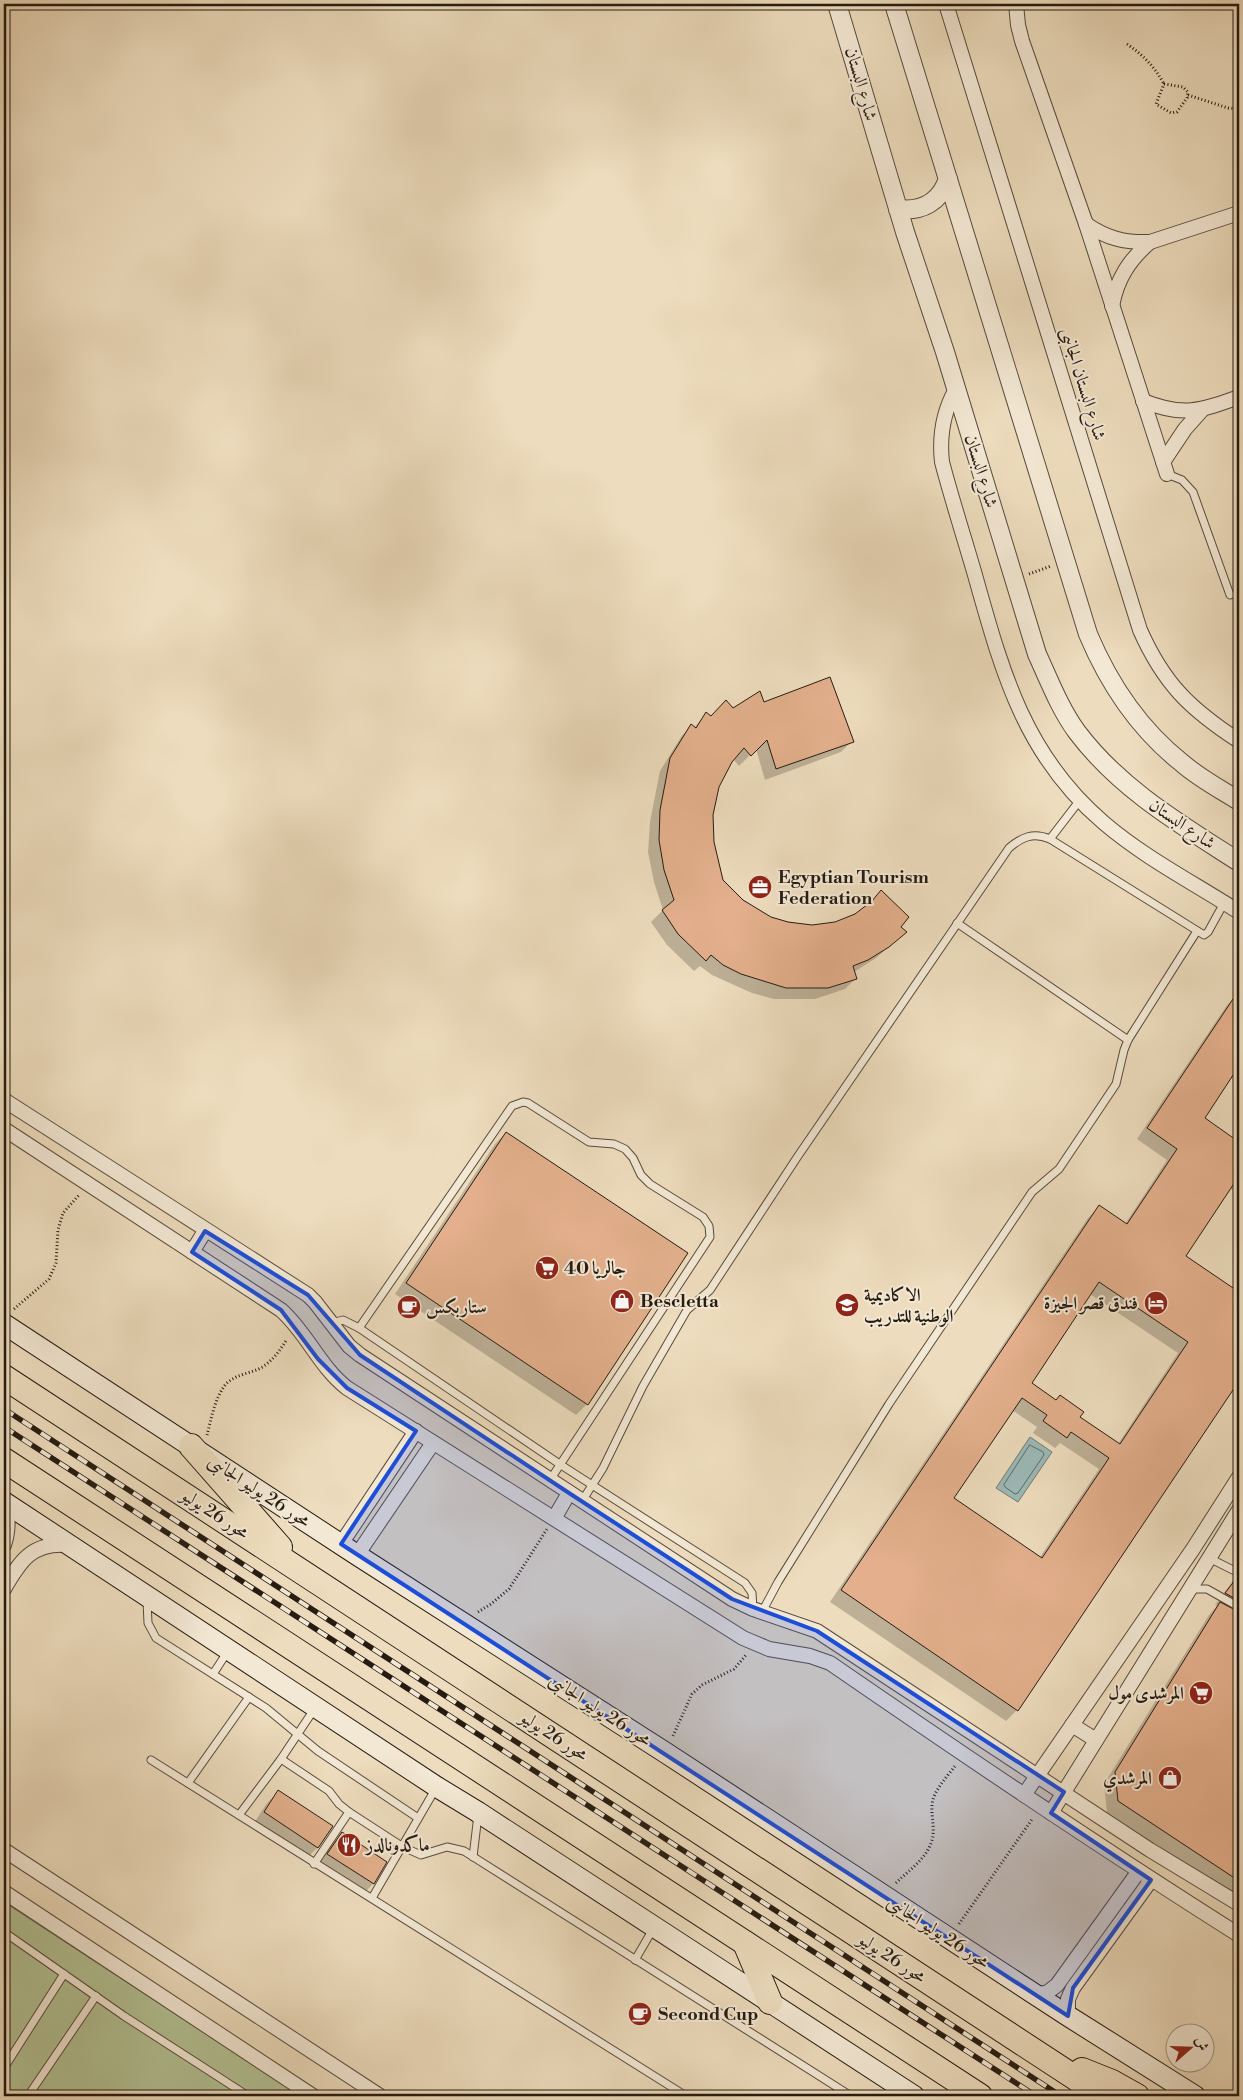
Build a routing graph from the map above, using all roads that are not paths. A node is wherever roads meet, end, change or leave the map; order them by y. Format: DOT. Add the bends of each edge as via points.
graph roads {
  1 [pos="837,4"];
  2 [pos="894,4"];
  3 [pos="946,4"];
  4 [pos="1016,4"];
  5 [pos="948,179"];
  6 [pos="898,210"];
  7 [pos="1239,213"];
  8 [pos="1086,224"];
  9 [pos="1150,242"];
  10 [pos="1112,306"];
  11 [pos="956,389"];
  12 [pos="1239,397"];
  13 [pos="1143,401"];
  14 [pos="1202,410"];
  15 [pos="1165,468"];
  16 [pos="1230,595"];
  17 [pos="1239,740"];
  18 [pos="1080,800"];
  19 [pos="1239,801"];
  20 [pos="1050,839"];
  21 [pos="1239,862"];
  22 [pos="1224,903"];
  23 [pos="1239,912"];
  24 [pos="957,923"];
  25 [pos="1197,931"];
  26 [pos="1128,1040"];
  27 [pos="4,1100"];
  28 [pos="4,1129"];
  29 [pos="206,1230"];
  30 [pos="192,1252"];
  31 [pos="7,1318"];
  32 [pos="331,1323"];
  33 [pos="359,1328"];
  34 [pos="4,1376"];
  35 [pos="27,1392"];
  36 [pos="4,1396"];
  37 [pos="416,1431"];
  38 [pos="433,1442"];
  39 [pos="196,1449"];
  40 [pos="4,1460"];
  41 [pos="560,1465"];
  42 [pos="1239,1477"];
  43 [pos="550,1480"];
  44 [pos="592,1485"];
  45 [pos="570,1493"];
  46 [pos="582,1501"];
  47 [pos="4,1502"];
  48 [pos="1239,1510"];
  49 [pos="555,1517"];
  50 [pos="4,1545"];
  51 [pos="69,1545"];
  52 [pos="1193,1549"];
  53 [pos="349,1550"];
  54 [pos="1209,1558"];
  55 [pos="301,1570"];
  56 [pos="1239,1570"];
  57 [pos="4,1589"];
  58 [pos="1191,1589"];
  59 [pos="147,1596"];
  60 [pos="1239,1607"];
  61 [pos="758,1611"];
  62 [pos="229,1649"];
  63 [pos="213,1674"];
  64 [pos="248,1697"];
  65 [pos="316,1706"];
  66 [pos="1072,1726"];
  67 [pos="298,1734"];
  68 [pos="1096,1740"];
  69 [pos="281,1758"];
  70 [pos="151,1760"];
  71 [pos="1038,1774"];
  72 [pos="188,1783"];
  73 [pos="437,1787"];
  74 [pos="1064,1792"];
  75 [pos="1024,1795"];
  76 [pos="1046,1810"];
  77 [pos="349,1812"];
  78 [pos="478,1812"];
  79 [pos="239,1815"];
  80 [pos="418,1818"];
  81 [pos="403,1847"];
  82 [pos="4,1850"];
  83 [pos="473,1857"];
  84 [pos="314,1864"];
  85 [pos="1139,1871"];
  86 [pos="1151,1880"];
  87 [pos="4,1892"];
  88 [pos="372,1898"];
  89 [pos="1239,1904"];
  90 [pos="654,1927"];
  91 [pos="4,1932"];
  92 [pos="1239,1935"];
  93 [pos="745,1943"];
  94 [pos="635,1960"];
  95 [pos="64,1974"];
  96 [pos="1036,1995"];
  97 [pos="96,1996"];
  98 [pos="770,2002"];
  99 [pos="1068,2016"];
  100 [pos="1054,2064"];
  101 [pos="4,2068"];
  102 [pos="28,2096"];
  103 [pos="248,2096"];
  104 [pos="313,2096"];
  105 [pos="380,2096"];
  106 [pos="686,2096"];
  107 [pos="851,2096"];
  108 [pos="914,2096"];
  109 [pos="980,2096"];
  110 [pos="1103,2096"];
  111 [pos="1137,2096"];
  112 [pos="1195,2096"];
  1 -- 6 [label="street, شارع البستان"];
  2 -- 5 [label="street"];
  3 -- 17 [label="street, شارع البستان الجانبى" via="1140,630 1155,661 1180,695 1199,713"];
  4 -- 8 [label="street" via="1022,41"];
  5 -- 6 [label="street" via="940,196 933,202 916,210"];
  5 -- 19 [label="street" via="1088,634 1101,665 1136,718 1181,763"];
  6 -- 11 [label="street, شارع البستان"];
  7 -- 9 [label="street"];
  8 -- 9 [label="street" via="1109,238"];
  8 -- 10 [label="street"];
  9 -- 10 [label="street" via="1128,264 1115,291"];
  10 -- 13 [label="street"];
  11 -- 18 [label="street" via="942,424 942,462 999,658 1017,706 1037,746 1059,778"];
  11 -- 21 [label="street, شارع البستان" via="1037,654 1076,731 1115,774 1159,811"];
  12 -- 14 [label="street"];
  13 -- 14 [label="street" via="1166,408"];
  13 -- 15 [label="street"];
  14 -- 15 [label="street" via="1184,429"];
  15 -- 16 [label="lane" via="1194,492"];
  18 -- 20 [label="lane"];
  18 -- 22 [label="street" via="1130,843"];
  20 -- 24 [label="lane" via="1040,835 1028,836 1009,848"];
  20 -- 25 [label="lane"];
  22 -- 23 [label="street"];
  22 -- 25 [label="lane" via="1208,934"];
  24 -- 26 [label="lane"];
  24 -- 44 [label="lane" via="710,1290 687,1310"];
  25 -- 26 [label="lane"];
  26 -- 61 [label="lane" via="1116,1084 1059,1169 1032,1192 889,1404"];
  27 -- 29 [label="street"];
  28 -- 30 [label="street"];
  29 -- 30 [label="street"];
  29 -- 32 [label="street" via="308,1295"];
  30 -- 37 [label="street" via="281,1310 295,1323 318,1359 336,1379"];
  31 -- 39 [label="main road, محور 26 يوليو الجانبى"];
  32 -- 33 [label="lane" via="343,1320"];
  32 -- 43 [label="street" via="360,1355"];
  33 -- 41 [label="lane"];
  33 -- 41 [label="lane" via="512,1106 528,1103 589,1142 614,1144 625,1149 650,1184 703,1217 709,1226 710,1237"];
  34 -- 35 [label="highway, محور 26 يوليو"];
  35 -- 36 [label="highway"];
  35 -- 55 [label="highway, محور 26 يوليو"];
  37 -- 38 [label="street"];
  37 -- 53 [label="street"];
  38 -- 49 [label="street"];
  38 -- 53 [label="street"];
  39 -- 53 [label="main road, محور 26 يوليو الجانبى"];
  39 -- 55 [label="highway"];
  40 -- 93 [label="highway"];
  41 -- 43 [label="lane"];
  41 -- 44 [label="lane"];
  42 -- 52 [label="street"];
  43 -- 45 [label="street"];
  44 -- 46 [label="lane"];
  44 -- 61 [label="lane" via="746,1583"];
  45 -- 46 [label="street"];
  45 -- 49 [label="street"];
  46 -- 61 [label="street" via="732,1599"];
  47 -- 50 [label="street" via="8,1527"];
  47 -- 51 [label="main road"];
  48 -- 54 [label="street"];
  49 -- 75 [label="street" via="753,1643 830,1663"];
  51 -- 57 [label="street" via="50,1545 32,1552 18,1565"];
  51 -- 59 [label="main road"];
  52 -- 54 [label="street"];
  52 -- 66 [label="street"];
  53 -- 96 [label="main road, محور 26 يوليو الجانبى"];
  54 -- 56 [label="lane" via="1235,1572"];
  54 -- 58 [label="street"];
  55 -- 100 [label="highway, محور 26 يوليو"];
  58 -- 60 [label="lane" via="1207,1589"];
  58 -- 68 [label="street"];
  59 -- 62 [label="main road"];
  59 -- 63 [label="lane" via="147,1618 152,1634"];
  61 -- 71 [label="street" via="817,1631"];
  62 -- 63 [label="lane"];
  62 -- 65 [label="main road"];
  63 -- 64 [label="lane"];
  64 -- 67 [label="lane"];
  64 -- 72 [label="lane"];
  65 -- 67 [label="lane"];
  65 -- 73 [label="main road"];
  66 -- 68 [label="street"];
  66 -- 71 [label="street"];
  67 -- 69 [label="lane"];
  67 -- 80 [label="lane"];
  68 -- 74 [label="street"];
  69 -- 77 [label="lane" via="329,1791"];
  69 -- 79 [label="lane"];
  70 -- 72 [label="lane"];
  71 -- 74 [label="street"];
  71 -- 75 [label="street"];
  72 -- 79 [label="lane"];
  73 -- 78 [label="main road"];
  73 -- 80 [label="lane"];
  74 -- 76 [label="street"];
  74 -- 89 [label="street"];
  75 -- 76 [label="street"];
  76 -- 85 [label="street"];
  77 -- 81 [label="lane"];
  77 -- 84 [label="lane"];
  78 -- 83 [label="lane"];
  78 -- 90 [label="main road"];
  79 -- 84 [label="lane"];
  80 -- 81 [label="lane"];
  81 -- 83 [label="lane" via="421,1854 452,1848"];
  81 -- 88 [label="lane"];
  82 -- 105 [label="street"];
  83 -- 94 [label="lane"];
  84 -- 88 [label="lane"];
  85 -- 86 [label="street"];
  85 -- 96 [label="street" via="1057,1985"];
  86 -- 92 [label="street"];
  86 -- 99 [label="street" via="1073,1988 1068,1999"];
  87 -- 104 [label="street"];
  88 -- 106 [label="lane"];
  90 -- 94 [label="lane"];
  90 -- 98 [label="main road"];
  91 -- 95 [label="lane"];
  93 -- 98 [label="highway"];
  93 -- 109 [label="highway"];
  94 -- 107 [label="lane"];
  95 -- 97 [label="lane"];
  95 -- 101 [label="lane"];
  96 -- 99 [label="main road, محور 26 يوليو الجانبى"];
  97 -- 102 [label="lane"];
  97 -- 103 [label="lane"];
  98 -- 108 [label="main road"];
  99 -- 112 [label="main road, محور 26 يوليو الجانبى"];
  100 -- 110 [label="highway, محور 26 يوليو"];
  100 -- 111 [label="highway" via="1098,2076"];
}
